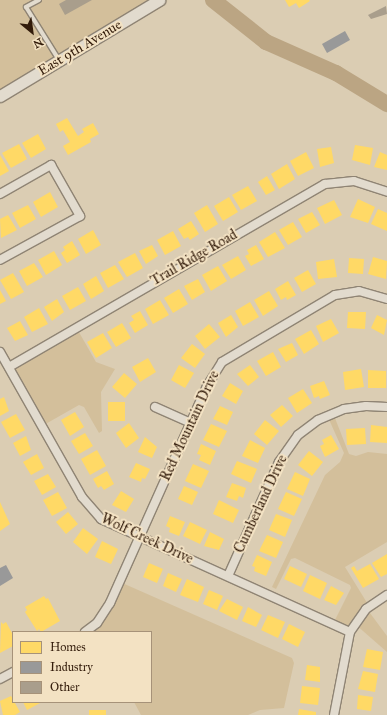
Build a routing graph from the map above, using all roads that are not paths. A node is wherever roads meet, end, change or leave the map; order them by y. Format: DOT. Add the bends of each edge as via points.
graph roads {
  1 [pos="39,0"];
  2 [pos="159,0"];
  3 [pos="59,60"];
  4 [pos="0,96"];
  5 [pos="387,192"];
  6 [pos="0,194"];
  7 [pos="0,260"];
  8 [pos="387,299"];
  9 [pos="0,352"];
  10 [pos="9,366"];
  11 [pos="155,407"];
  12 [pos="387,408"];
  13 [pos="191,423"];
  14 [pos="139,537"];
  15 [pos="228,576"];
  16 [pos="387,595"];
  17 [pos="86,631"];
  18 [pos="350,632"];
  19 [pos="12,673"];
  20 [pos="0,679"];
  21 [pos="334,715"];
  1 -- 3 [label="lane" via="26,7"];
  2 -- 3 [label="main road, East 9th Avenue"];
  3 -- 4 [label="main road, East 9th Avenue"];
  5 -- 10 [label="street, Trail Ridge Road" via="354,181 324,184"];
  6 -- 7 [label="street" via="51,165 80,216"];
  8 -- 13 [label="street, Red Mountain Drive" via="360,291 335,294 230,356 216,370"];
  9 -- 10 [label="street, Wolf Creek Drive"];
  10 -- 14 [label="street, Wolf Creek Drive" via="88,506 104,521"];
  11 -- 13 [label="street"];
  12 -- 15 [label="street, Cumberland Drive" via="370,406 344,409 318,420 298,435 279,462"];
  13 -- 14 [label="street, Red Mountain Drive"];
  14 -- 15 [label="street, Wolf Creek Drive"];
  14 -- 17 [label="street, Red Mountain Drive" via="106,610"];
  15 -- 18 [label="street, Wolf Creek Drive"];
  16 -- 18 [label="street" via="366,609"];
  18 -- 21 [label="street"];
  19 -- 20 [label="street"];
}
